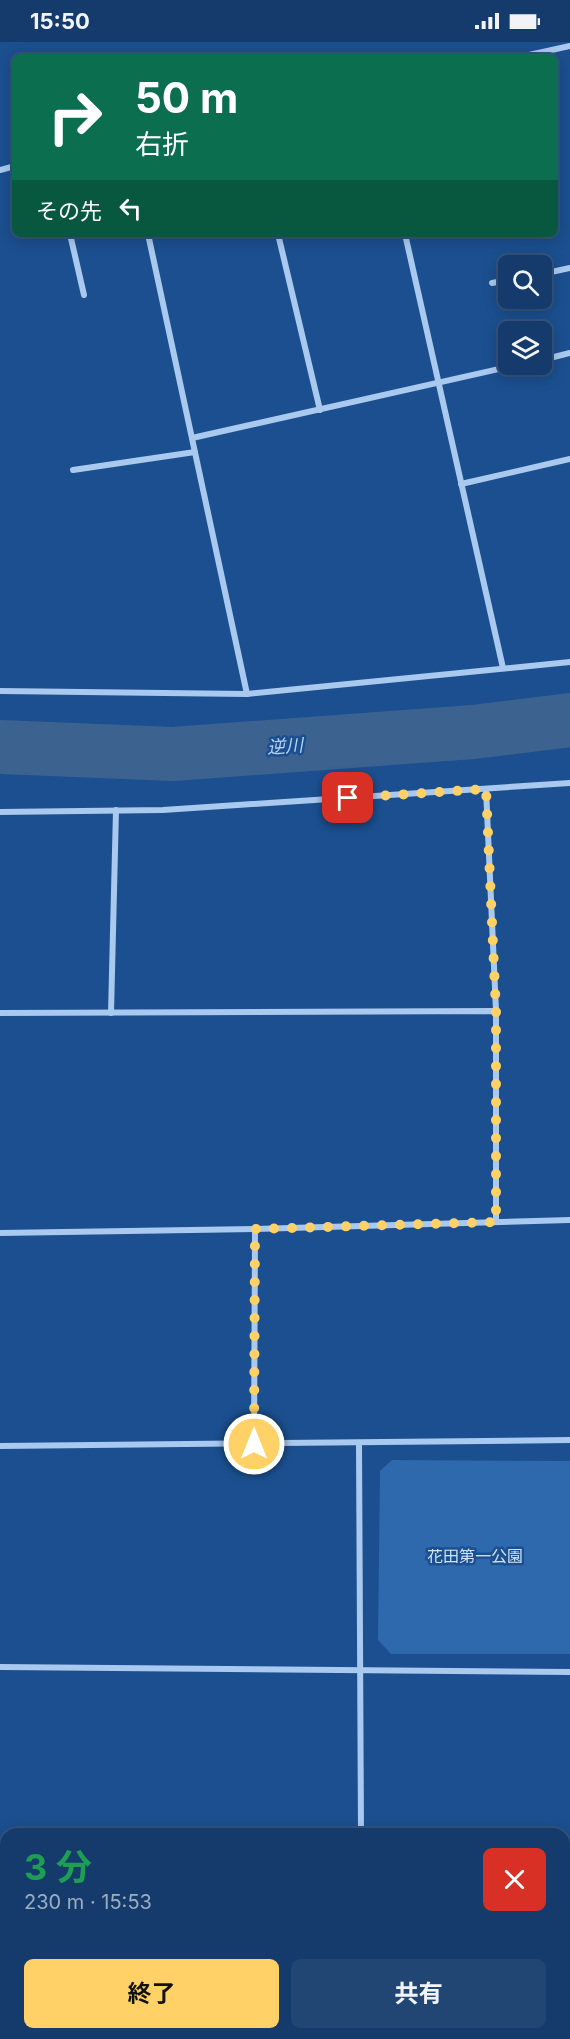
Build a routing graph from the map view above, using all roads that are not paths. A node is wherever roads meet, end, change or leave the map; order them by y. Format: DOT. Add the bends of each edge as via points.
graph roads {
  1 [pos="570,46"];
  2 [pos="534,54"];
  3 [pos="71,237"];
  4 [pos="149,237"];
  5 [pos="279,237"];
  6 [pos="406,237"];
  7 [pos="570,268"];
  8 [pos="552,271"];
  9 [pos="498,282"];
  10 [pos="492,283"];
  11 [pos="84,295"];
  12 [pos="570,353"];
  13 [pos="552,358"];
  14 [pos="498,370"];
  15 [pos="438,384"];
  16 [pos="320,410"];
  17 [pos="192,438"];
  18 [pos="195,452"];
  19 [pos="570,459"];
  20 [pos="73,470"];
  21 [pos="461,484"];
  22 [pos="570,662"];
  23 [pos="503,668"];
  24 [pos="0,691"];
  25 [pos="247,694"];
  26 [pos="570,783"];
  27 [pos="486,789"];
  28 [pos="116,810"];
  29 [pos="0,812"];
  30 [pos="496,1011"];
  31 [pos="0,1013"];
  32 [pos="111,1013"];
  33 [pos="570,1220"];
  34 [pos="496,1222"];
  35 [pos="255,1229"];
  36 [pos="0,1233"];
  37 [pos="570,1440"];
  38 [pos="359,1443"];
  39 [pos="254,1444"];
  40 [pos="0,1446"];
  41 [pos="0,1667"];
  42 [pos="360,1670"];
  43 [pos="570,1672"];
  44 [pos="361,1828"];
  1 -- 2 [label="street"];
  3 -- 11 [label="street"];
  4 -- 17 [label="street"];
  5 -- 16 [label="street"];
  6 -- 15 [label="street"];
  7 -- 8 [label="street"];
  9 -- 10 [label="street"];
  12 -- 13 [label="street"];
  14 -- 15 [label="street"];
  15 -- 16 [label="street"];
  15 -- 21 [label="street"];
  16 -- 17 [label="street"];
  17 -- 18 [label="street"];
  18 -- 20 [label="street"];
  18 -- 25 [label="street"];
  19 -- 21 [label="street"];
  21 -- 23 [label="street"];
  22 -- 23 [label="street"];
  23 -- 25 [label="street"];
  24 -- 25 [label="street"];
  26 -- 27 [label="street"];
  27 -- 28 [label="street"];
  27 -- 30 [label="street"];
  28 -- 29 [label="street"];
  28 -- 32 [label="street"];
  30 -- 32 [label="street"];
  30 -- 34 [label="street"];
  31 -- 32 [label="street"];
  33 -- 34 [label="street"];
  34 -- 35 [label="street"];
  35 -- 36 [label="street"];
  35 -- 39 [label="street"];
  37 -- 38 [label="street"];
  38 -- 39 [label="street"];
  38 -- 42 [label="street"];
  39 -- 40 [label="street"];
  41 -- 42 [label="street"];
  42 -- 43 [label="street"];
  42 -- 44 [label="street"];
}
